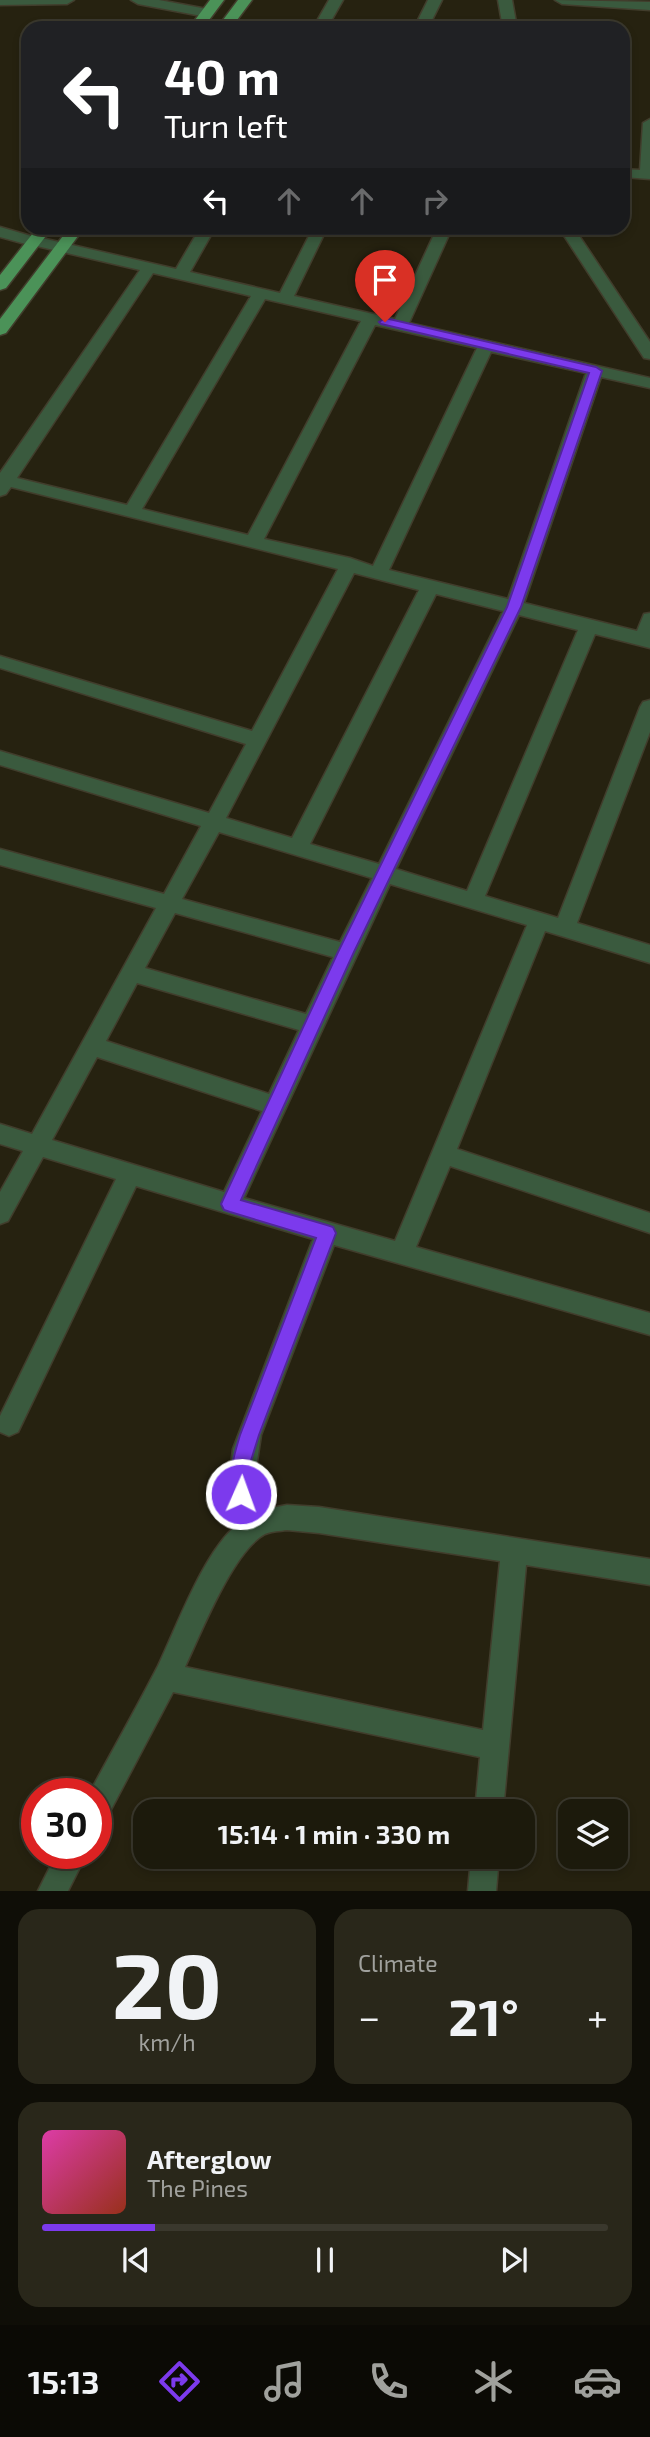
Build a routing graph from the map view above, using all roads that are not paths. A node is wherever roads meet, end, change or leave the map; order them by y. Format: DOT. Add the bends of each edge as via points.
graph roads {
  1 [pos="67,0"];
  2 [pos="138,0"];
  3 [pos="217,0"];
  4 [pos="245,0"];
  5 [pos="336,0"];
  6 [pos="435,0"];
  7 [pos="505,0"];
  8 [pos="562,0"];
  9 [pos="0,1"];
  10 [pos="650,6"];
  11 [pos="207,13"];
  12 [pos="201,21"];
  13 [pos="229,21"];
  14 [pos="324,21"];
  15 [pos="424,21"];
  16 [pos="509,21"];
  17 [pos="650,123"];
  18 [pos="630,174"];
  19 [pos="649,175"];
  20 [pos="0,232"];
  21 [pos="38,235"];
  22 [pos="70,235"];
  23 [pos="203,235"];
  24 [pos="316,235"];
  25 [pos="442,235"];
  26 [pos="572,235"];
  27 [pos="33,241"];
  28 [pos="61,247"];
  29 [pos="149,268"];
  30 [pos="181,274"];
  31 [pos="0,285"];
  32 [pos="261,293"];
  33 [pos="285,298"];
  34 [pos="371,318"];
  35 [pos="400,325"];
  36 [pos="0,330"];
  37 [pos="486,346"];
  38 [pos="650,354"];
  39 [pos="596,371"];
  40 [pos="650,383"];
  41 [pos="3,483"];
  42 [pos="132,511"];
  43 [pos="254,540"];
  44 [pos="351,564"];
  45 [pos="379,572"];
  46 [pos="431,585"];
  47 [pos="514,607"];
  48 [pos="650,619"];
  49 [pos="589,626"];
  50 [pos="647,640"];
  51 [pos="2,662"];
  52 [pos="650,708"];
  53 [pos="257,740"];
  54 [pos="0,758"];
  55 [pos="214,822"];
  56 [pos="298,847"];
  57 [pos="0,857"];
  58 [pos="385,873"];
  59 [pos="473,900"];
  60 [pos="170,904"];
  61 [pos="539,921"];
  62 [pos="565,929"];
  63 [pos="346,952"];
  64 [pos="650,954"];
  65 [pos="132,973"];
  66 [pos="313,1025"];
  67 [pos="92,1046"];
  68 [pos="276,1106"];
  69 [pos="0,1134"];
  70 [pos="37,1146"];
  71 [pos="443,1154"];
  72 [pos="130,1174"];
  73 [pos="230,1204"];
  74 [pos="0,1214"];
  75 [pos="650,1223"];
  76 [pos="327,1233"];
  77 [pos="402,1254"];
  78 [pos="650,1324"];
  79 [pos="9,1424"];
  80 [pos="254,1525"];
  81 [pos="514,1553"];
  82 [pos="650,1572"];
  83 [pos="166,1677"];
  84 [pos="495,1746"];
  85 [pos="112,1779"];
  86 [pos="490,1799"];
  87 [pos="64,1869"];
  88 [pos="484,1869"];
  89 [pos="52,1891"];
  90 [pos="482,1891"];
  1 -- 9 [label="street"];
  2 -- 11 [label="street"];
  3 -- 11 [label="main road"];
  4 -- 13 [label="main road"];
  5 -- 14 [label="street"];
  6 -- 15 [label="street"];
  7 -- 16 [label="street"];
  8 -- 10 [label="street"];
  11 -- 12 [label="main road"];
  17 -- 19 [label="street"];
  18 -- 19 [label="street"];
  20 -- 27 [label="street"];
  21 -- 27 [label="main road"];
  22 -- 28 [label="main road"];
  23 -- 30 [label="street"];
  24 -- 33 [label="street"];
  25 -- 35 [label="street"];
  26 -- 38 [label="street"];
  27 -- 28 [label="street"];
  27 -- 31 [label="main road"];
  28 -- 29 [label="street"];
  28 -- 36 [label="main road"];
  29 -- 30 [label="street"];
  29 -- 41 [label="street"];
  30 -- 32 [label="street"];
  32 -- 33 [label="street"];
  32 -- 42 [label="street"];
  33 -- 34 [label="street"];
  34 -- 35 [label="street"];
  34 -- 43 [label="street"];
  35 -- 37 [label="street"];
  37 -- 39 [label="street"];
  37 -- 45 [label="street"];
  39 -- 40 [label="street"];
  39 -- 47 [label="street"];
  41 -- 42 [label="street"];
  42 -- 43 [label="street"];
  43 -- 44 [label="street"];
  44 -- 45 [label="street"];
  44 -- 53 [label="street"];
  45 -- 46 [label="street"];
  46 -- 47 [label="street"];
  46 -- 56 [label="street"];
  47 -- 49 [label="street"];
  47 -- 58 [label="street"];
  48 -- 50 [label="street"];
  49 -- 50 [label="street"];
  49 -- 59 [label="street"];
  51 -- 53 [label="street"];
  52 -- 62 [label="street"];
  53 -- 55 [label="street"];
  54 -- 55 [label="street"];
  55 -- 56 [label="street"];
  55 -- 60 [label="street"];
  56 -- 58 [label="street"];
  57 -- 60 [label="street"];
  58 -- 59 [label="street"];
  58 -- 63 [label="street"];
  59 -- 61 [label="street"];
  60 -- 63 [label="street"];
  60 -- 65 [label="street"];
  61 -- 62 [label="street"];
  61 -- 71 [label="street"];
  62 -- 64 [label="street"];
  63 -- 66 [label="street"];
  65 -- 66 [label="street"];
  65 -- 67 [label="street"];
  66 -- 68 [label="street"];
  67 -- 68 [label="street"];
  67 -- 70 [label="street"];
  68 -- 73 [label="street"];
  69 -- 70 [label="street"];
  70 -- 72 [label="street"];
  70 -- 74 [label="street"];
  71 -- 75 [label="street"];
  71 -- 77 [label="street"];
  72 -- 73 [label="street"];
  72 -- 79 [label="street"];
  73 -- 76 [label="street"];
  76 -- 77 [label="street"];
  76 -- 80 [label="street" via="241,1464 241,1494"];
  77 -- 78 [label="street"];
  80 -- 81 [label="street" via="279,1517 319,1520"];
  80 -- 83 [label="street" via="235,1546 208,1592"];
  81 -- 82 [label="street"];
  81 -- 84 [label="street"];
  83 -- 84 [label="street"];
  83 -- 85 [label="street"];
  84 -- 86 [label="street"];
  87 -- 89 [label="street"];
  88 -- 90 [label="street"];
}
